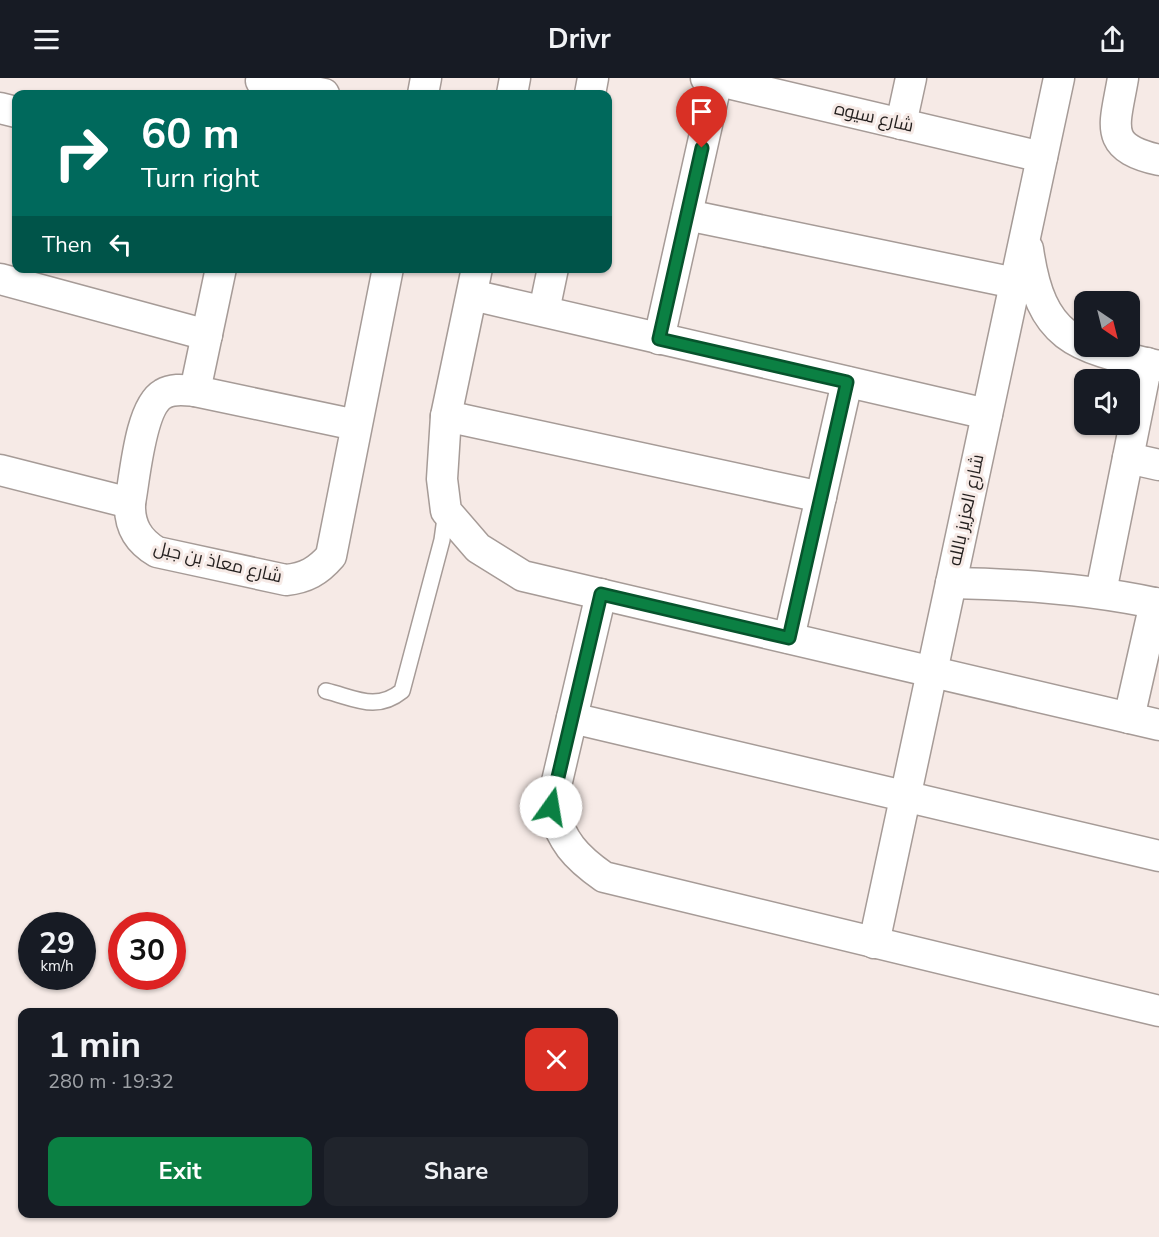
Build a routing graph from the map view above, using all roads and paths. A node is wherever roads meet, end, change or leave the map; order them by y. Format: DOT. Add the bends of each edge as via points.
graph roads {
  1 [pos="911,78"];
  2 [pos="1059,78"];
  3 [pos="1123,78"];
  4 [pos="711,79"];
  5 [pos="261,84"];
  6 [pos="299,90"];
  7 [pos="901,124"];
  8 [pos="1042,157"];
  9 [pos="1159,160"];
  10 [pos="687,215"];
  11 [pos="1025,234"];
  12 [pos="220,273"];
  13 [pos="387,273"];
  14 [pos="552,273"];
  15 [pos="0,279"];
  16 [pos="44,280"];
  17 [pos="474,282"];
  18 [pos="1015,283"];
  19 [pos="544,311"];
  20 [pos="207,335"];
  21 [pos="659,339"];
  22 [pos="1153,364"];
  23 [pos="847,382"];
  24 [pos="195,391"];
  25 [pos="987,414"];
  26 [pos="446,416"];
  27 [pos="356,425"];
  28 [pos="1128,458"];
  29 [pos="1159,465"];
  30 [pos="0,470"];
  31 [pos="821,496"];
  32 [pos="130,503"];
  33 [pos="446,511"];
  34 [pos="951,583"];
  35 [pos="1101,592"];
  36 [pos="601,594"];
  37 [pos="1157,604"];
  38 [pos="789,638"];
  39 [pos="933,672"];
  40 [pos="326,691"];
  41 [pos="572,718"];
  42 [pos="1129,718"];
  43 [pos="1159,725"];
  44 [pos="905,797"];
  45 [pos="1159,856"];
  46 [pos="874,943"];
  47 [pos="1159,1011"];
  1 -- 7 [label="street"];
  2 -- 8 [label="street, شارع العزيز بالله"];
  3 -- 9 [label="street" via="1114,127 1125,148"];
  4 -- 7 [label="street, شارع سيوه"];
  4 -- 10 [label="street"];
  5 -- 6 [label="street"];
  7 -- 8 [label="street, شارع سيوه"];
  8 -- 11 [label="street, شارع العزيز بالله"];
  10 -- 18 [label="street"];
  10 -- 21 [label="street"];
  11 -- 18 [label="street, شارع العزيز بالله"];
  11 -- 22 [label="street" via="1033,282 1043,309 1061,331 1085,347"];
  12 -- 20 [label="street"];
  13 -- 27 [label="street, شارع معاذ بن جبل"];
  14 -- 19 [label="street"];
  15 -- 16 [label="street"];
  16 -- 20 [label="street"];
  17 -- 19 [label="street"];
  17 -- 26 [label="street"];
  18 -- 25 [label="street, شارع العزيز بالله"];
  19 -- 21 [label="street"];
  20 -- 24 [label="street"];
  21 -- 23 [label="street"];
  22 -- 28 [label="street"];
  23 -- 25 [label="street"];
  23 -- 31 [label="street"];
  24 -- 27 [label="street, شارع معاذ بن جبل"];
  24 -- 32 [label="street, شارع معاذ بن جبل" via="173,390 154,402 148,412"];
  25 -- 34 [label="street, شارع العزيز بالله"];
  26 -- 31 [label="street"];
  26 -- 33 [label="street" via="442,480"];
  27 -- 32 [label="street, شارع معاذ بن جبل" via="331,556 300,578 286,580 157,552 136,533 129,515"];
  28 -- 29 [label="street"];
  28 -- 35 [label="street"];
  30 -- 32 [label="street"];
  31 -- 38 [label="street"];
  33 -- 36 [label="street" via="478,548 523,576"];
  33 -- 40 [label="lane" via="442,540 402,691 375,704"];
  34 -- 35 [label="street"];
  34 -- 39 [label="street, شارع العزيز بالله"];
  35 -- 37 [label="street"];
  36 -- 38 [label="street"];
  36 -- 41 [label="street"];
  37 -- 42 [label="street"];
  38 -- 39 [label="street"];
  39 -- 42 [label="street"];
  39 -- 44 [label="street, شارع العزيز بالله"];
  41 -- 44 [label="street"];
  41 -- 46 [label="street" via="551,807 561,836 579,860 604,877"];
  42 -- 43 [label="street"];
  44 -- 45 [label="street"];
  44 -- 46 [label="street, شارع العزيز بالله"];
  46 -- 47 [label="street"];
}
